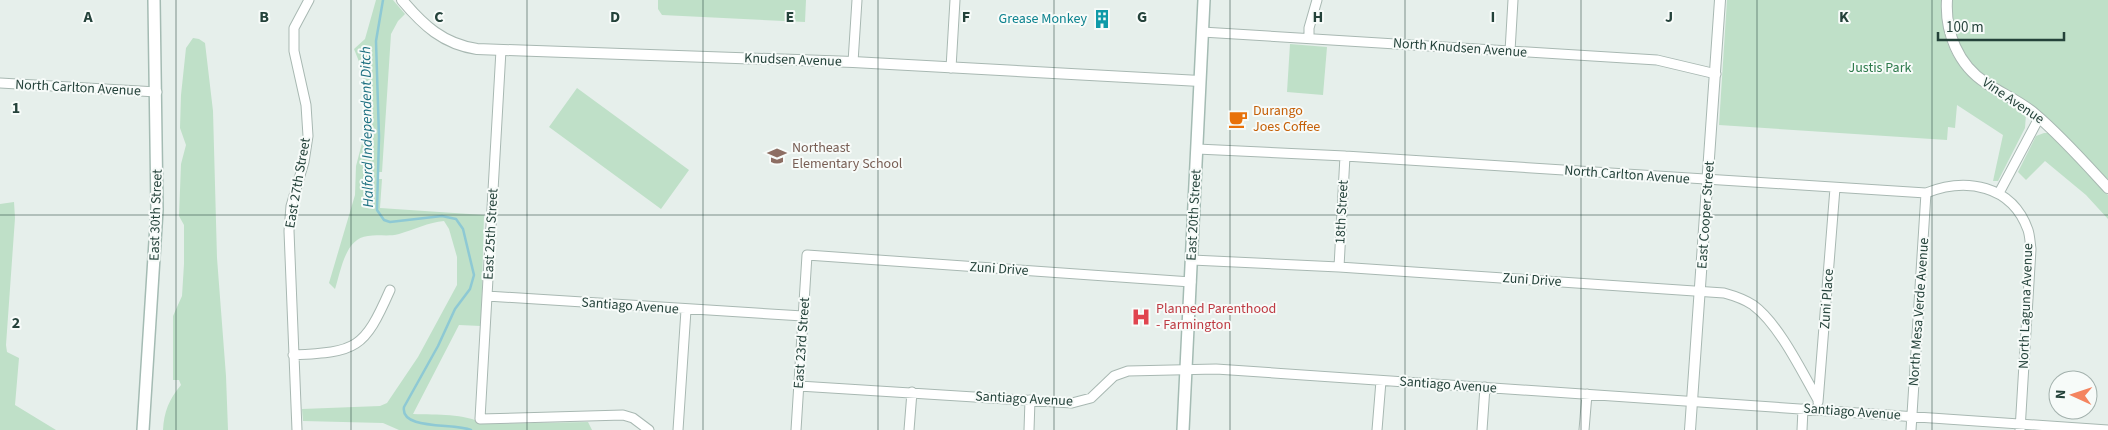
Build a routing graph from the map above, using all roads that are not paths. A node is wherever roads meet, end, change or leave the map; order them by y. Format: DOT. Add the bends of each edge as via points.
graph roads {
  1 [pos="154,0"];
  2 [pos="309,0"];
  3 [pos="402,0"];
  4 [pos="857,0"];
  5 [pos="955,0"];
  6 [pos="1204,0"];
  7 [pos="1317,0"];
  8 [pos="1514,0"];
  9 [pos="1720,0"];
  10 [pos="1947,0"];
  11 [pos="1202,32"];
  12 [pos="1308,38"];
  13 [pos="501,50"];
  14 [pos="1510,51"];
  15 [pos="853,62"];
  16 [pos="951,68"];
  17 [pos="1716,74"];
  18 [pos="1200,81"];
  19 [pos="0,84"];
  20 [pos="156,92"];
  21 [pos="2040,118"];
  22 [pos="1197,149"];
  23 [pos="1345,156"];
  24 [pos="1709,180"];
  25 [pos="1835,188"];
  26 [pos="2108,188"];
  27 [pos="1999,193"];
  28 [pos="1926,194"];
  29 [pos="807,255"];
  30 [pos="1192,260"];
  31 [pos="1339,267"];
  32 [pos="1191,282"];
  33 [pos="390,290"];
  34 [pos="1701,291"];
  35 [pos="487,296"];
  36 [pos="686,310"];
  37 [pos="803,316"];
  38 [pos="293,354"];
  39 [pos="1186,370"];
  40 [pos="1381,381"];
  41 [pos="799,386"];
  42 [pos="1485,388"];
  43 [pos="912,392"];
  44 [pos="1587,394"];
  45 [pos="1030,400"];
  46 [pos="1818,400"];
  47 [pos="1693,401"];
  48 [pos="1803,409"];
  49 [pos="1817,410"];
  50 [pos="1912,416"];
  51 [pos="2020,427"];
  52 [pos="143,430"];
  53 [pos="297,430"];
  54 [pos="649,430"];
  55 [pos="678,430"];
  56 [pos="796,430"];
  57 [pos="909,430"];
  58 [pos="1029,430"];
  59 [pos="1183,430"];
  60 [pos="1377,430"];
  61 [pos="1482,430"];
  62 [pos="1584,430"];
  63 [pos="1690,430"];
  64 [pos="1802,430"];
  65 [pos="1911,430"];
  66 [pos="2108,430"];
  1 -- 20 [label="main road, East 30th Street"];
  2 -- 38 [label="street, East 27th Street" via="294,28 293,42 306,105 308,136 291,206 289,231"];
  3 -- 13 [label="street, Knudsen Avenue" via="428,29 448,41 467,48"];
  4 -- 15 [label="street"];
  5 -- 16 [label="street"];
  6 -- 11 [label="main road, East 20th Street"];
  7 -- 12 [label="street"];
  8 -- 14 [label="street"];
  9 -- 17 [label="street, East Cooper Street"];
  10 -- 21 [label="street, Vine Avenue" via="1951,36 1966,65 1982,81"];
  11 -- 12 [label="street, North Knudsen Avenue"];
  11 -- 18 [label="main road, East 20th Street"];
  12 -- 14 [label="street, North Knudsen Avenue"];
  13 -- 15 [label="street, Knudsen Avenue"];
  13 -- 35 [label="street, East 25th Street"];
  14 -- 17 [label="street, North Knudsen Avenue" via="1657,60"];
  15 -- 16 [label="street, Knudsen Avenue"];
  16 -- 18 [label="street, Knudsen Avenue"];
  17 -- 24 [label="street, East Cooper Street"];
  18 -- 22 [label="main road, East 20th Street"];
  19 -- 20 [label="street, North Carlton Avenue"];
  20 -- 52 [label="main road, East 30th Street" via="157,225"];
  21 -- 26 [label="street, Vine Avenue"];
  21 -- 27 [label="street"];
  22 -- 23 [label="street, North Carlton Avenue"];
  22 -- 30 [label="main road, East 20th Street"];
  23 -- 24 [label="street, North Carlton Avenue"];
  23 -- 31 [label="street, 18th Street"];
  24 -- 25 [label="street, North Carlton Avenue"];
  24 -- 34 [label="street, East Cooper Street"];
  25 -- 28 [label="street, North Carlton Avenue"];
  25 -- 46 [label="street, Zuni Place"];
  27 -- 28 [label="street, North Carlton Avenue" via="1962,184 1943,186"];
  27 -- 51 [label="street, North Laguna Avenue" via="2020,214 2028,230 2031,249"];
  28 -- 50 [label="street, North Mesa Verde Avenue"];
  29 -- 32 [label="street, Zuni Drive"];
  29 -- 37 [label="street, East 23rd Street"];
  30 -- 31 [label="street, Zuni Drive"];
  30 -- 32 [label="main road, East 20th Street"];
  31 -- 34 [label="street, Zuni Drive"];
  32 -- 39 [label="main road, East 20th Street"];
  33 -- 38 [label="street" via="367,335 352,347 332,353"];
  34 -- 46 [label="street, Zuni Drive" via="1724,293 1754,306 1770,322"];
  34 -- 47 [label="street, East Cooper Street"];
  35 -- 36 [label="street, Santiago Avenue"];
  35 -- 54 [label="street, East 25th Street" via="480,419 623,415"];
  36 -- 37 [label="street, Santiago Avenue"];
  36 -- 55 [label="street"];
  37 -- 41 [label="street, East 23rd Street"];
  38 -- 53 [label="street, East 27th Street"];
  39 -- 40 [label="street, Santiago Avenue" via="1216,369"];
  39 -- 45 [label="street, Santiago Avenue" via="1128,371 1114,376 1091,398 1079,402"];
  39 -- 59 [label="main road, East 20th Street"];
  40 -- 42 [label="street, Santiago Avenue"];
  40 -- 60 [label="street"];
  41 -- 43 [label="street, Santiago Avenue"];
  41 -- 56 [label="street, East 23rd Street"];
  42 -- 44 [label="street, Santiago Avenue"];
  42 -- 61 [label="street"];
  43 -- 45 [label="street, Santiago Avenue"];
  43 -- 57 [label="street"];
  44 -- 47 [label="street, Santiago Avenue"];
  44 -- 62 [label="street"];
  45 -- 58 [label="street"];
  46 -- 49 [label="street, Zuni Place"];
  47 -- 48 [label="street, Santiago Avenue"];
  47 -- 63 [label="street, East Cooper Street"];
  48 -- 49 [label="street, Santiago Avenue"];
  48 -- 64 [label="street"];
  49 -- 50 [label="street, Santiago Avenue"];
  50 -- 51 [label="street, Santiago Avenue"];
  50 -- 65 [label="street, North Mesa Verde Avenue"];
  51 -- 66 [label="street, Santiago Avenue"];
}
